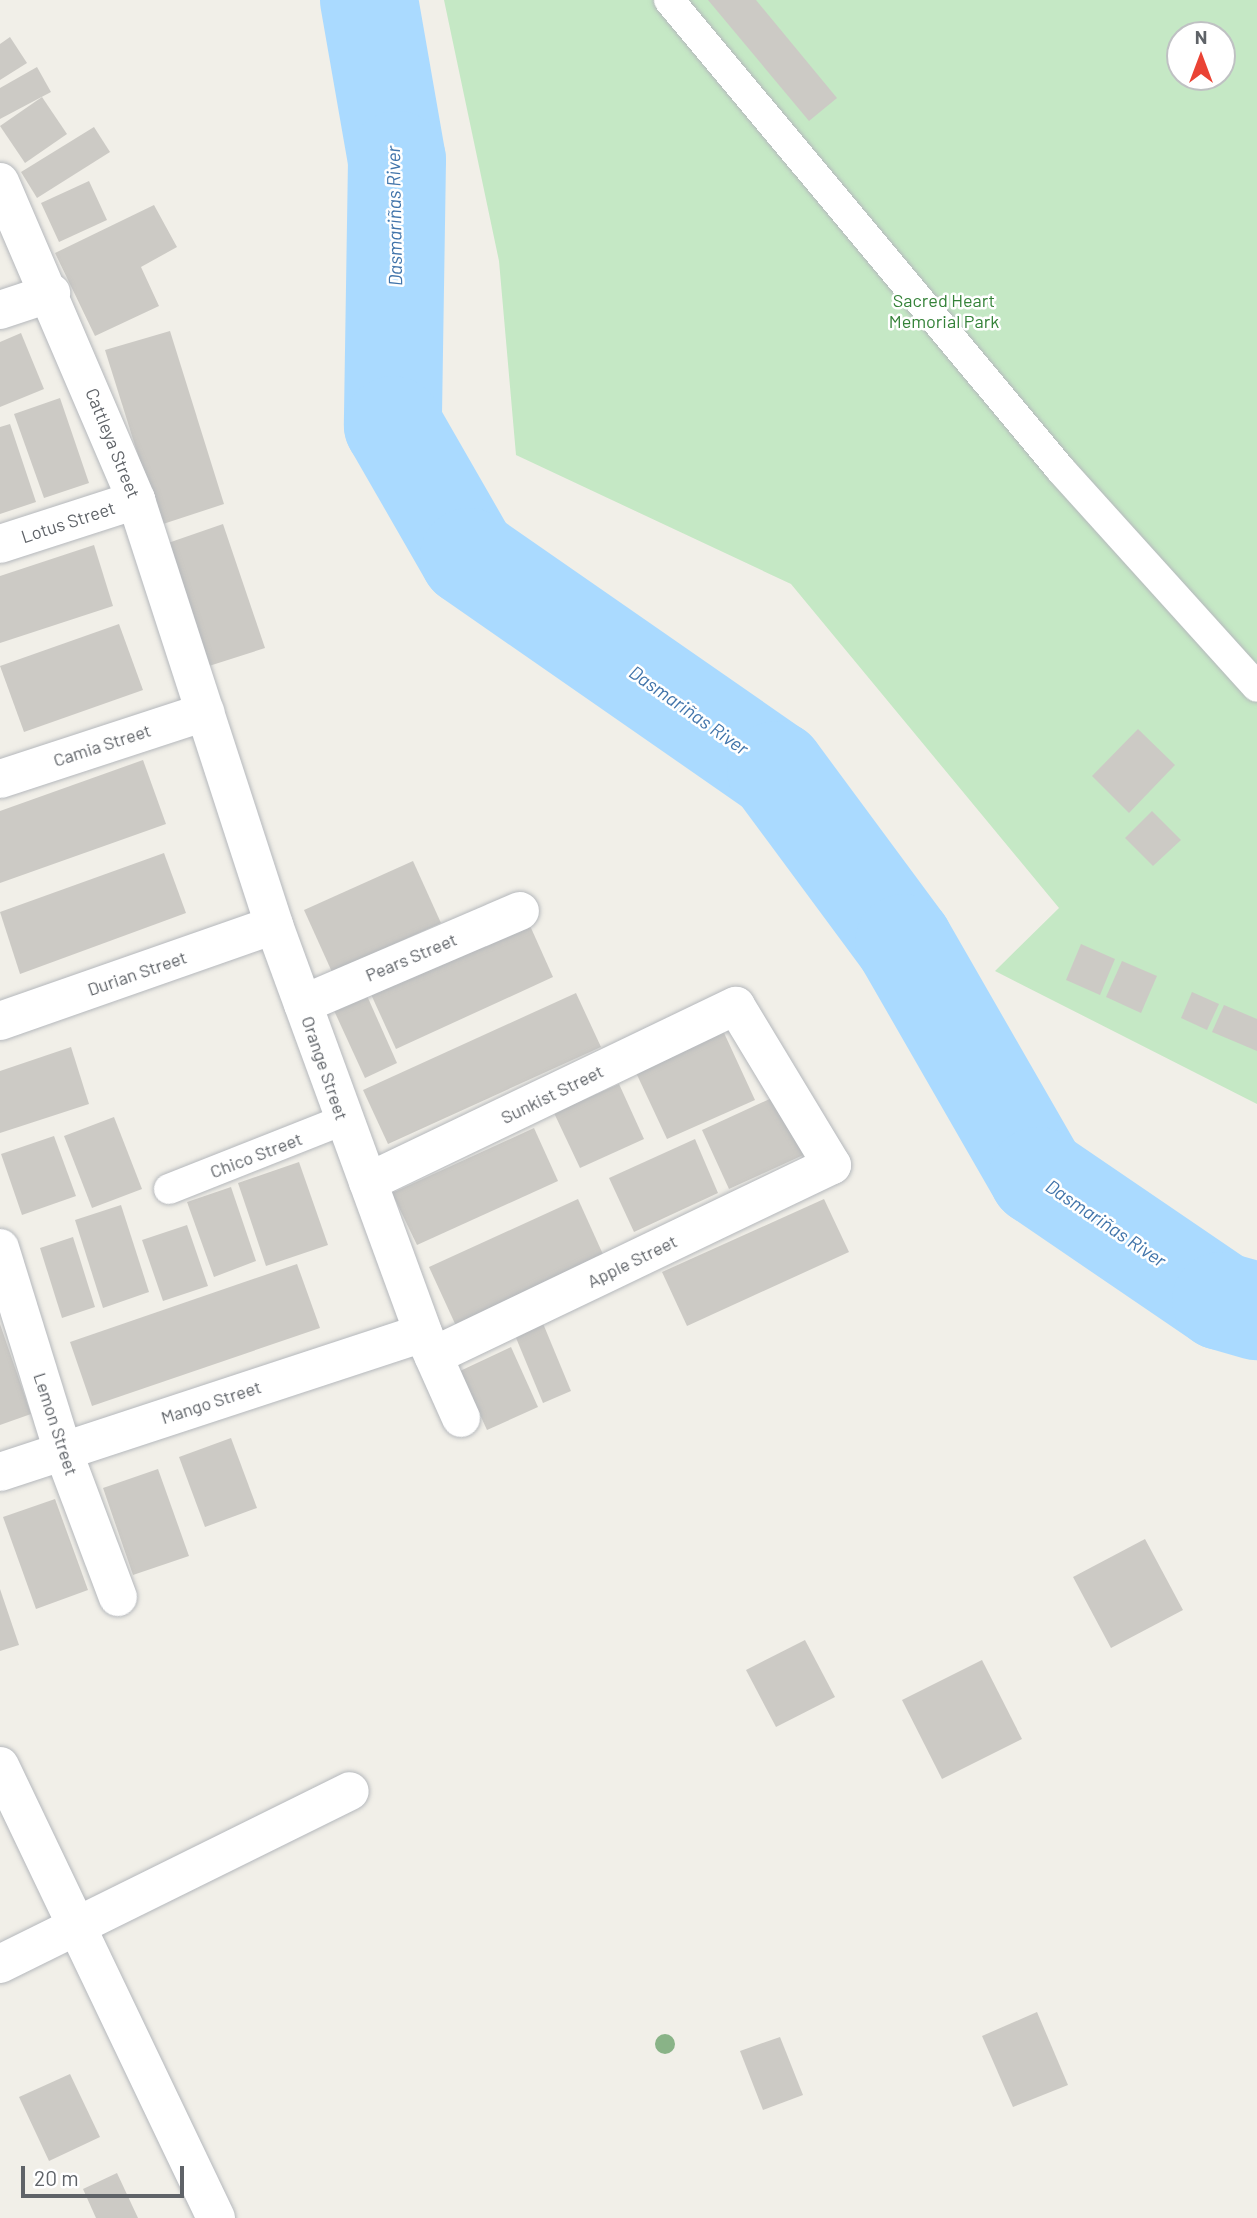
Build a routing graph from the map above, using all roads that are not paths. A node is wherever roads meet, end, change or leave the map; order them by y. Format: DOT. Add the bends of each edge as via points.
graph roads {
  1 [pos="669,0"];
  2 [pos="0,182"];
  3 [pos="51,293"];
  4 [pos="0,310"];
  5 [pos="136,500"];
  6 [pos="0,544"];
  7 [pos="1257,687"];
  8 [pos="205,712"];
  9 [pos="0,779"];
  10 [pos="520,911"];
  11 [pos="274,925"];
  12 [pos="303,1004"];
  13 [pos="0,1021"];
  14 [pos="344,1120"];
  15 [pos="832,1165"];
  16 [pos="368,1182"];
  17 [pos="169,1189"];
  18 [pos="0,1248"];
  19 [pos="428,1345"];
  20 [pos="461,1418"];
  21 [pos="63,1451"];
  22 [pos="0,1472"];
  23 [pos="118,1597"];
  24 [pos="0,1766"];
  25 [pos="350,1791"];
  26 [pos="77,1927"];
  27 [pos="0,1964"];
  28 [pos="216,2218"];
  1 -- 7 [label="lane" via="1061,470"];
  2 -- 3 [label="street, Cattleya Street"];
  3 -- 4 [label="street"];
  3 -- 5 [label="street, Cattleya Street"];
  5 -- 6 [label="street, Lotus Street"];
  5 -- 8 [label="street, Cattleya Street"];
  8 -- 9 [label="street, Camia Street"];
  8 -- 11 [label="street, Orange Street"];
  10 -- 12 [label="street, Pears Street"];
  11 -- 12 [label="street, Orange Street"];
  11 -- 13 [label="street, Durian Street"];
  12 -- 14 [label="street, Orange Street"];
  14 -- 16 [label="street, Orange Street"];
  14 -- 17 [label="lane, Chico Street"];
  15 -- 16 [label="street, Sunkist Street" via="736,1006"];
  15 -- 19 [label="street, Apple Street"];
  16 -- 19 [label="street, Orange Street"];
  18 -- 21 [label="street, Lemon Street"];
  19 -- 20 [label="street, Orange Street"];
  19 -- 21 [label="street, Mango Street"];
  21 -- 22 [label="street, Mango Street"];
  21 -- 23 [label="street, Lemon Street"];
  24 -- 26 [label="street"];
  25 -- 26 [label="street"];
  26 -- 27 [label="street"];
  26 -- 28 [label="street"];
}
